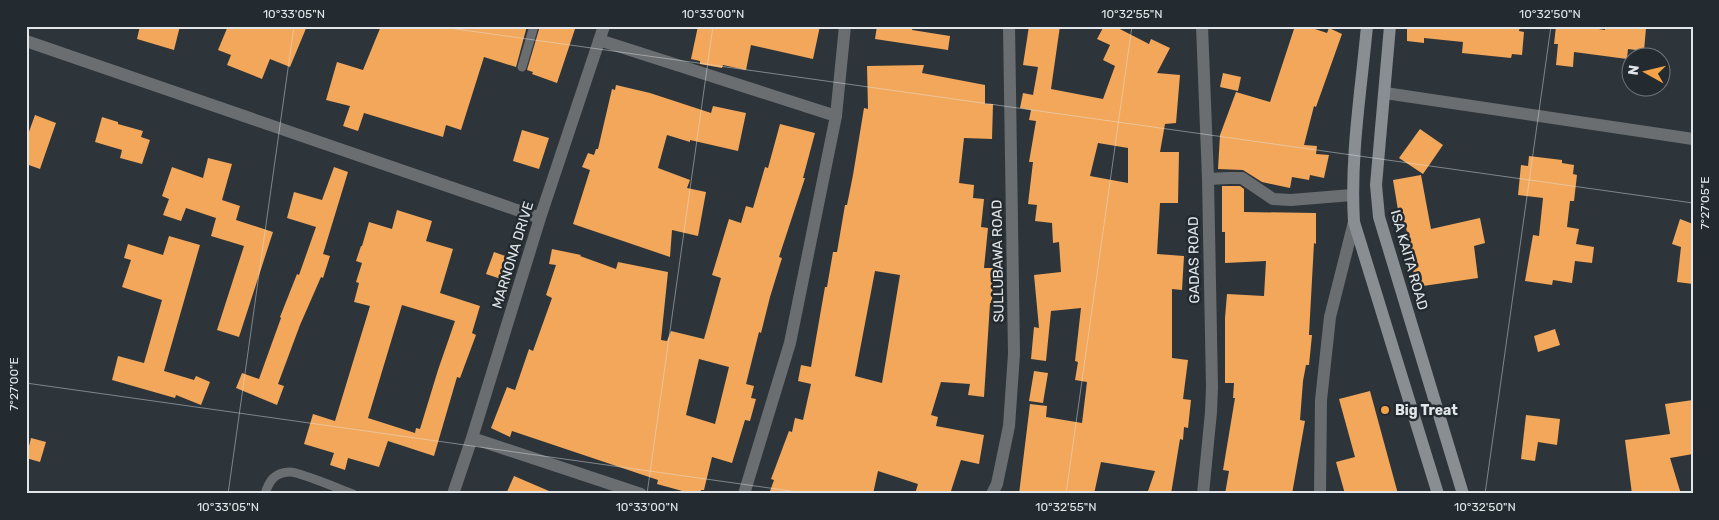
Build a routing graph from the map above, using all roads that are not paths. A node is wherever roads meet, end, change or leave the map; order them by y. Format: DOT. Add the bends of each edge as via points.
graph roads {
  1 [pos="534,26"];
  2 [pos="604,26"];
  3 [pos="844,26"];
  4 [pos="1009,26"];
  5 [pos="1202,26"];
  6 [pos="1367,26"];
  7 [pos="1390,26"];
  8 [pos="599,40"];
  9 [pos="26,41"];
  10 [pos="522,67"];
  11 [pos="1385,93"];
  12 [pos="836,116"];
  13 [pos="1693,139"];
  14 [pos="1208,179"];
  15 [pos="1352,195"];
  16 [pos="540,218"];
  17 [pos="1354,222"];
  18 [pos="472,438"];
  19 [pos="265,494"];
  20 [pos="353,494"];
  21 [pos="452,494"];
  22 [pos="641,494"];
  23 [pos="744,494"];
  24 [pos="992,494"];
  25 [pos="1203,494"];
  26 [pos="1320,494"];
  27 [pos="1438,494"];
  28 [pos="1464,494"];
  1 -- 10 [label="lane"];
  2 -- 8 [label="street, MARNONA DRIVE"];
  3 -- 12 [label="street"];
  4 -- 24 [label="street, SULLUBAWA ROAD" via="1014,354 1008,426 997,484"];
  5 -- 14 [label="street, GADAS ROAD"];
  6 -- 15 [label="main road"];
  7 -- 11 [label="main road, ISA KAITA ROAD"];
  8 -- 12 [label="street"];
  8 -- 16 [label="street, MARNONA DRIVE"];
  9 -- 16 [label="street"];
  11 -- 13 [label="street"];
  11 -- 28 [label="main road, ISA KAITA ROAD" via="1376,185 1379,217"];
  12 -- 23 [label="street" via="790,343"];
  14 -- 15 [label="street" via="1242,178 1273,199"];
  14 -- 25 [label="street, GADAS ROAD" via="1212,387"];
  15 -- 17 [label="main road"];
  16 -- 18 [label="street, MARNONA DRIVE"];
  17 -- 26 [label="street" via="1330,317 1321,400"];
  17 -- 27 [label="main road"];
  18 -- 21 [label="street, MARNONA DRIVE"];
  18 -- 22 [label="street"];
  19 -- 20 [label="lane" via="268,482 276,475 290,471"];
}
